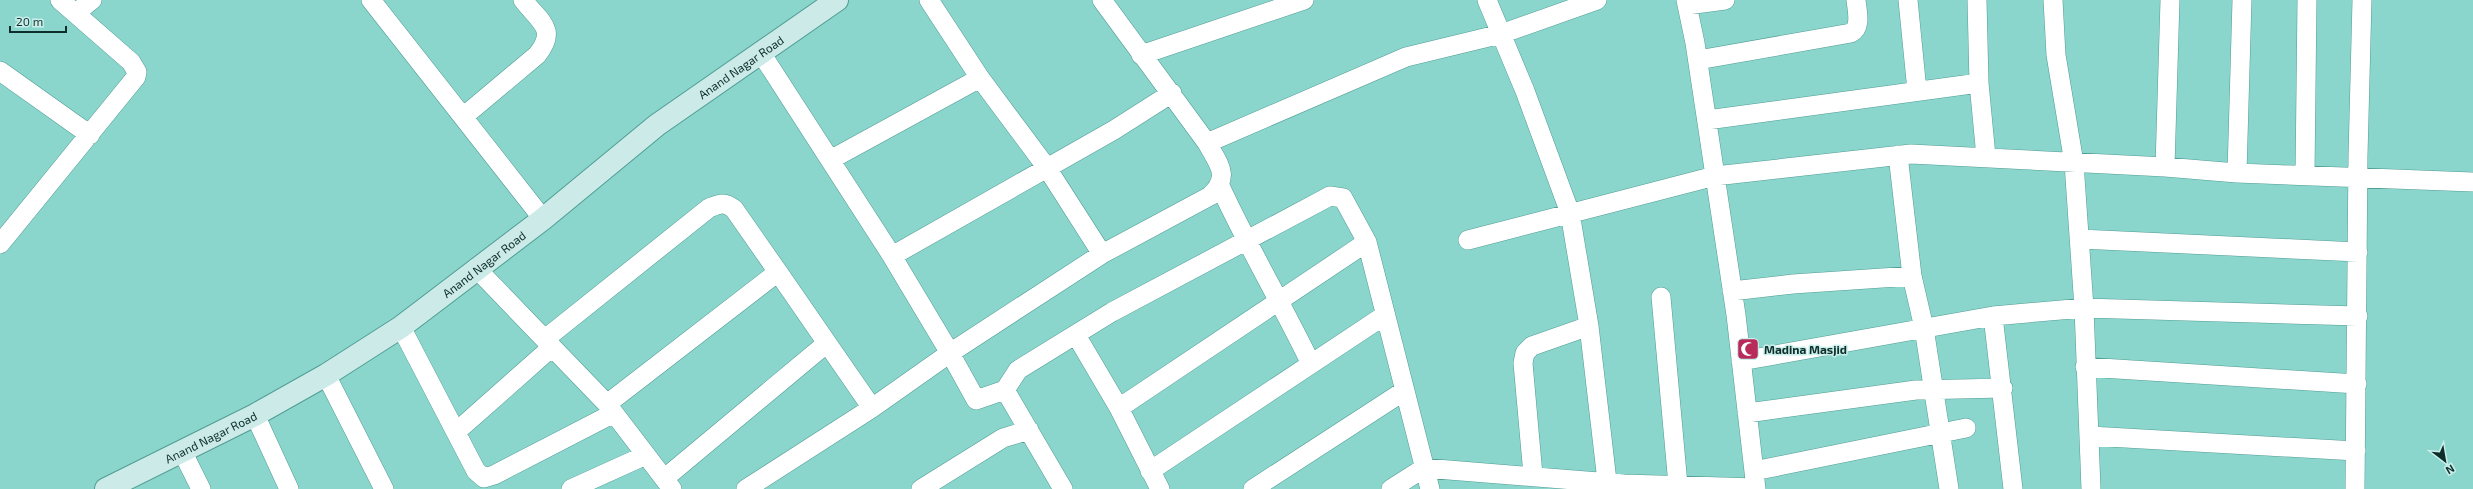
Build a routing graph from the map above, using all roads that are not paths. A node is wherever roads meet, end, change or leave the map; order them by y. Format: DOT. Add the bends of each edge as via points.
graph roads {
  1 [pos="60,0"];
  2 [pos="92,0"];
  3 [pos="371,0"];
  4 [pos="523,0"];
  5 [pos="838,0"];
  6 [pos="929,0"];
  7 [pos="1102,0"];
  8 [pos="1304,0"];
  9 [pos="1488,0"];
  10 [pos="1597,0"];
  11 [pos="1725,0"];
  12 [pos="1856,0"];
  13 [pos="1908,0"];
  14 [pos="1977,0"];
  15 [pos="2053,0"];
  16 [pos="2170,0"];
  17 [pos="2242,0"];
  18 [pos="2307,0"];
  19 [pos="2362,0"];
  20 [pos="1687,3"];
  21 [pos="76,13"];
  22 [pos="1501,34"];
  23 [pos="761,53"];
  24 [pos="1141,55"];
  25 [pos="1698,60"];
  26 [pos="0,71"];
  27 [pos="980,78"];
  28 [pos="1979,83"];
  29 [pos="1917,91"];
  30 [pos="1172,93"];
  31 [pos="463,117"];
  32 [pos="1707,120"];
  33 [pos="90,135"];
  34 [pos="1207,143"];
  35 [pos="1898,155"];
  36 [pos="1986,157"];
  37 [pos="830,160"];
  38 [pos="2074,164"];
  39 [pos="2165,167"];
  40 [pos="1048,168"];
  41 [pos="2237,173"];
  42 [pos="2305,175"];
  43 [pos="1715,176"];
  44 [pos="2358,176"];
  45 [pos="2473,182"];
  46 [pos="1220,186"];
  47 [pos="1570,213"];
  48 [pos="543,219"];
  49 [pos="2080,239"];
  50 [pos="1246,240"];
  51 [pos="1468,240"];
  52 [pos="1367,242"];
  53 [pos="0,244"];
  54 [pos="2358,252"];
  55 [pos="1102,254"];
  56 [pos="892,256"];
  57 [pos="476,268"];
  58 [pos="778,272"];
  59 [pos="1912,276"];
  60 [pos="1732,291"];
  61 [pos="1661,298"];
  62 [pos="1280,300"];
  63 [pos="2084,308"];
  64 [pos="1385,315"];
  65 [pos="1993,316"];
  66 [pos="2358,316"];
  67 [pos="1589,326"];
  68 [pos="401,327"];
  69 [pos="1924,328"];
  70 [pos="1076,335"];
  71 [pos="548,343"];
  72 [pos="826,343"];
  73 [pos="950,353"];
  74 [pos="1741,361"];
  75 [pos="1310,364"];
  76 [pos="2086,367"];
  77 [pos="326,375"];
  78 [pos="2356,384"];
  79 [pos="2003,388"];
  80 [pos="1006,390"];
  81 [pos="1934,390"];
  82 [pos="1404,391"];
  83 [pos="611,408"];
  84 [pos="872,408"];
  85 [pos="1119,408"];
  86 [pos="1748,413"];
  87 [pos="255,415"];
  88 [pos="1966,428"];
  89 [pos="1029,430"];
  90 [pos="456,432"];
  91 [pos="1940,434"];
  92 [pos="2090,436"];
  93 [pos="182,451"];
  94 [pos="2356,451"];
  95 [pos="646,455"];
  96 [pos="1424,468"];
  97 [pos="1150,471"];
  98 [pos="1533,475"];
  99 [pos="1607,481"];
  100 [pos="669,483"];
  101 [pos="1756,483"];
  102 [pos="1678,485"];
  103 [pos="106,489"];
  104 [pos="201,489"];
  105 [pos="290,489"];
  106 [pos="384,489"];
  107 [pos="571,489"];
  108 [pos="746,489"];
  109 [pos="921,489"];
  110 [pos="1062,489"];
  111 [pos="1160,489"];
  112 [pos="1253,489"];
  113 [pos="1391,489"];
  114 [pos="1430,489"];
  115 [pos="1949,489"];
  116 [pos="2013,489"];
  117 [pos="2091,489"];
  118 [pos="2355,489"];
  1 -- 21 [label="street"];
  2 -- 21 [label="street"];
  3 -- 31 [label="street"];
  4 -- 31 [label="street" via="547,30 545,45 537,55"];
  5 -- 23 [label="street, Anand Nagar Road"];
  6 -- 27 [label="street"];
  7 -- 24 [label="street"];
  8 -- 24 [label="street"];
  9 -- 22 [label="street"];
  10 -- 22 [label="street"];
  11 -- 20 [label="street"];
  12 -- 25 [label="street" via="1858,24 1851,33"];
  13 -- 29 [label="street"];
  14 -- 28 [label="street"];
  15 -- 38 [label="street" via="2056,55"];
  16 -- 39 [label="street"];
  17 -- 41 [label="street"];
  18 -- 42 [label="street"];
  19 -- 44 [label="street"];
  20 -- 25 [label="street"];
  21 -- 33 [label="street" via="131,62 137,72 134,82"];
  22 -- 34 [label="street" via="1406,57"];
  22 -- 47 [label="street"];
  23 -- 37 [label="street"];
  23 -- 48 [label="street, Anand Nagar Road" via="657,125"];
  24 -- 30 [label="street"];
  25 -- 32 [label="street"];
  26 -- 33 [label="street"];
  27 -- 37 [label="street"];
  27 -- 40 [label="street"];
  28 -- 29 [label="street"];
  28 -- 36 [label="street"];
  29 -- 32 [label="street"];
  30 -- 34 [label="street"];
  30 -- 40 [label="street"];
  31 -- 48 [label="street"];
  32 -- 43 [label="street"];
  33 -- 53 [label="street"];
  34 -- 46 [label="street" via="1223,178"];
  35 -- 36 [label="street"];
  35 -- 43 [label="street"];
  35 -- 59 [label="street"];
  36 -- 38 [label="street"];
  37 -- 56 [label="street"];
  38 -- 39 [label="street"];
  38 -- 49 [label="street"];
  39 -- 41 [label="street"];
  40 -- 55 [label="street"];
  40 -- 56 [label="street"];
  41 -- 42 [label="street"];
  42 -- 44 [label="street"];
  43 -- 47 [label="street"];
  43 -- 60 [label="street"];
  44 -- 45 [label="street"];
  44 -- 54 [label="street"];
  46 -- 50 [label="street"];
  46 -- 55 [label="street" via="1210,196"];
  47 -- 51 [label="street"];
  47 -- 67 [label="street"];
  48 -- 57 [label="street, Anand Nagar Road"];
  49 -- 54 [label="street"];
  49 -- 63 [label="street"];
  50 -- 52 [label="street" via="1330,196 1338,196 1343,198"];
  50 -- 62 [label="street"];
  50 -- 70 [label="street" via="1112,312"];
  52 -- 62 [label="street"];
  52 -- 64 [label="street"];
  54 -- 66 [label="street"];
  55 -- 73 [label="street"];
  56 -- 73 [label="street"];
  57 -- 68 [label="street, Anand Nagar Road"];
  57 -- 71 [label="street"];
  58 -- 71 [label="street" via="734,209 728,204 720,203 708,208"];
  58 -- 72 [label="street"];
  58 -- 83 [label="street"];
  59 -- 60 [label="street"];
  59 -- 69 [label="street"];
  60 -- 74 [label="street"];
  61 -- 102 [label="street"];
  62 -- 75 [label="street"];
  62 -- 85 [label="street"];
  63 -- 65 [label="street"];
  63 -- 66 [label="street"];
  63 -- 76 [label="street"];
  64 -- 75 [label="street"];
  64 -- 82 [label="street"];
  65 -- 69 [label="street"];
  65 -- 79 [label="street"];
  66 -- 78 [label="street"];
  67 -- 98 [label="street" via="1532,346 1525,353 1523,363"];
  67 -- 99 [label="street"];
  68 -- 77 [label="street, Anand Nagar Road"];
  68 -- 90 [label="street"];
  69 -- 74 [label="street"];
  69 -- 81 [label="street"];
  70 -- 80 [label="street" via="1018,370"];
  70 -- 85 [label="street"];
  71 -- 83 [label="street"];
  71 -- 90 [label="street"];
  72 -- 84 [label="street"];
  72 -- 100 [label="street"];
  73 -- 80 [label="street" via="976,400"];
  73 -- 84 [label="street"];
  74 -- 86 [label="street"];
  75 -- 97 [label="street"];
  76 -- 78 [label="street"];
  76 -- 92 [label="street"];
  77 -- 87 [label="street, Anand Nagar Road"];
  77 -- 106 [label="street"];
  78 -- 94 [label="street"];
  79 -- 81 [label="street"];
  79 -- 116 [label="street"];
  80 -- 89 [label="street"];
  81 -- 86 [label="street" via="1916,390"];
  81 -- 91 [label="street"];
  82 -- 96 [label="street"];
  82 -- 112 [label="street"];
  83 -- 90 [label="street" via="484,478 476,471"];
  83 -- 95 [label="street"];
  84 -- 108 [label="street"];
  85 -- 97 [label="street"];
  86 -- 101 [label="street"];
  87 -- 93 [label="street, Anand Nagar Road"];
  87 -- 105 [label="street"];
  88 -- 91 [label="street"];
  89 -- 109 [label="street" via="1004,438"];
  89 -- 110 [label="street"];
  91 -- 101 [label="street"];
  91 -- 115 [label="street"];
  92 -- 94 [label="street"];
  92 -- 117 [label="street"];
  93 -- 103 [label="street, Anand Nagar Road"];
  93 -- 104 [label="street"];
  94 -- 118 [label="street"];
  95 -- 100 [label="street"];
  95 -- 107 [label="street"];
  96 -- 98 [label="street"];
  96 -- 113 [label="street"];
  96 -- 114 [label="street"];
  97 -- 111 [label="street"];
  98 -- 99 [label="street"];
  99 -- 102 [label="street"];
  101 -- 102 [label="street"];
}
